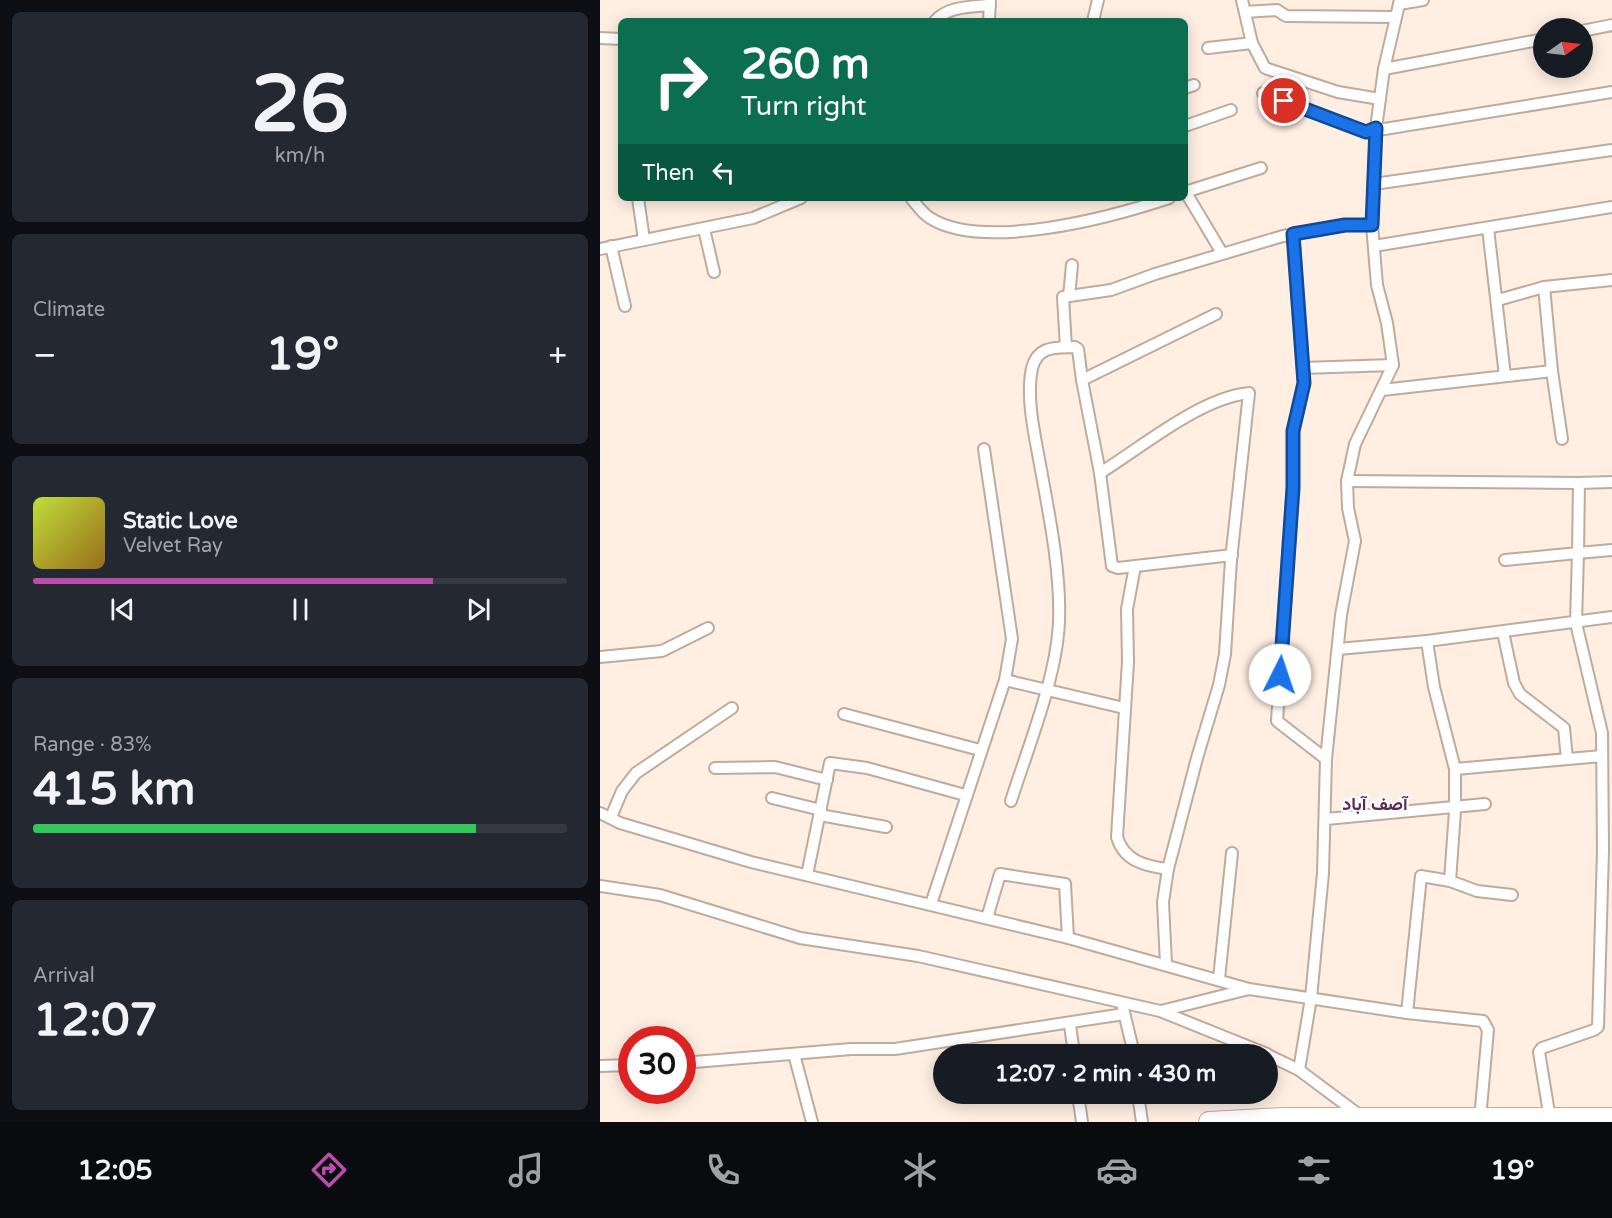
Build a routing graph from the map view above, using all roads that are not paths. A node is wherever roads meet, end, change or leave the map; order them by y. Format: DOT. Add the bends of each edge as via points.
graph roads {
  1 [pos="1098,0"];
  2 [pos="1242,0"];
  3 [pos="1423,0"];
  4 [pos="990,2"];
  5 [pos="1399,2"];
  6 [pos="1245,12"];
  7 [pos="938,18"];
  8 [pos="989,18"];
  9 [pos="1094,18"];
  10 [pos="1396,18"];
  11 [pos="1612,26"];
  12 [pos="1593,29"];
  13 [pos="600,38"];
  14 [pos="618,39"];
  15 [pos="1533,41"];
  16 [pos="1252,43"];
  17 [pos="1208,48"];
  18 [pos="1384,69"];
  19 [pos="1612,92"];
  20 [pos="1263,93"];
  21 [pos="1380,99"];
  22 [pos="1231,110"];
  23 [pos="1188,125"];
  24 [pos="1376,128"];
  25 [pos="1612,150"];
  26 [pos="1261,168"];
  27 [pos="1374,184"];
  28 [pos="1188,191"];
  29 [pos="1188,197"];
  30 [pos="638,201"];
  31 [pos="794,201"];
  32 [pos="914,201"];
  33 [pos="1159,201"];
  34 [pos="1612,207"];
  35 [pos="1372,225"];
  36 [pos="1488,228"];
  37 [pos="704,229"];
  38 [pos="1293,234"];
  39 [pos="644,240"];
  40 [pos="1374,246"];
  41 [pos="606,248"];
  42 [pos="1222,253"];
  43 [pos="1072,265"];
  44 [pos="714,272"];
  45 [pos="1612,280"];
  46 [pos="1544,288"];
  47 [pos="1069,296"];
  48 [pos="1498,300"];
  49 [pos="625,306"];
  50 [pos="1215,314"];
  51 [pos="1066,347"];
  52 [pos="1393,365"];
  53 [pos="1303,368"];
  54 [pos="1552,371"];
  55 [pos="1505,376"];
  56 [pos="1082,380"];
  57 [pos="1382,390"];
  58 [pos="1562,440"];
  59 [pos="984,449"];
  60 [pos="1100,473"];
  61 [pos="1347,481"];
  62 [pos="1612,482"];
  63 [pos="1579,483"];
  64 [pos="1612,550"];
  65 [pos="1578,553"];
  66 [pos="1232,555"];
  67 [pos="1505,560"];
  68 [pos="1135,566"];
  69 [pos="1612,617"];
  70 [pos="1576,623"];
  71 [pos="708,628"];
  72 [pos="1503,632"];
  73 [pos="1427,641"];
  74 [pos="1338,649"];
  75 [pos="600,657"];
  76 [pos="1005,680"];
  77 [pos="1047,691"];
  78 [pos="732,708"];
  79 [pos="1124,708"];
  80 [pos="844,714"];
  81 [pos="1607,733"];
  82 [pos="980,750"];
  83 [pos="1602,756"];
  84 [pos="1326,759"];
  85 [pos="1568,759"];
  86 [pos="715,768"];
  87 [pos="1455,769"];
  88 [pos="827,780"];
  89 [pos="1607,789"];
  90 [pos="965,795"];
  91 [pos="772,798"];
  92 [pos="1011,801"];
  93 [pos="1485,804"];
  94 [pos="1455,808"];
  95 [pos="820,813"];
  96 [pos="605,815"];
  97 [pos="1326,819"];
  98 [pos="886,827"];
  99 [pos="1232,853"];
  100 [pos="1168,869"];
  101 [pos="807,875"];
  102 [pos="1450,881"];
  103 [pos="600,886"];
  104 [pos="1512,895"];
  105 [pos="931,904"];
  106 [pos="987,918"];
  107 [pos="1600,928"];
  108 [pos="1612,928"];
  109 [pos="1068,938"];
  110 [pos="1166,964"];
  111 [pos="1219,979"];
  112 [pos="1249,989"];
  113 [pos="1311,998"];
  114 [pos="1121,1001"];
  115 [pos="1160,1011"];
  116 [pos="1407,1013"];
  117 [pos="1124,1014"];
  118 [pos="1070,1025"];
  119 [pos="1073,1044"];
  120 [pos="1132,1044"];
  121 [pos="1240,1044"];
  122 [pos="794,1054"];
  123 [pos="1278,1060"];
  124 [pos="696,1062"];
  125 [pos="618,1065"];
  126 [pos="600,1066"];
  127 [pos="1299,1070"];
  128 [pos="1079,1104"];
  129 [pos="1139,1104"];
  130 [pos="1364,1118"];
  131 [pos="1612,1118"];
  132 [pos="1480,1119"];
  133 [pos="1550,1119"];
  134 [pos="812,1122"];
  135 [pos="1082,1122"];
  136 [pos="1142,1122"];
  137 [pos="1209,1122"];
  1 -- 9 [label="street"];
  2 -- 6 [label="street"];
  3 -- 5 [label="street"];
  4 -- 7 [label="street" via="953,9"];
  4 -- 8 [label="street"];
  5 -- 10 [label="street"];
  6 -- 10 [label="street" via="1277,10 1286,16"];
  6 -- 16 [label="street"];
  10 -- 18 [label="street"];
  11 -- 12 [label="street"];
  13 -- 14 [label="street"];
  15 -- 18 [label="street"];
  16 -- 17 [label="street"];
  16 -- 21 [label="street" via="1265,68 1338,92"];
  18 -- 21 [label="street"];
  19 -- 24 [label="street"];
  20 -- 24 [label="street" via="1366,132"];
  21 -- 24 [label="street"];
  22 -- 23 [label="street"];
  24 -- 27 [label="street"];
  25 -- 27 [label="street"];
  26 -- 28 [label="street"];
  27 -- 35 [label="street"];
  29 -- 42 [label="street"];
  30 -- 39 [label="street"];
  31 -- 37 [label="street" via="753,218"];
  32 -- 33 [label="street" via="940,222 980,230 1065,226"];
  34 -- 36 [label="street"];
  35 -- 38 [label="street" via="1345,225"];
  35 -- 40 [label="street"];
  36 -- 40 [label="street"];
  36 -- 48 [label="street"];
  37 -- 39 [label="street"];
  37 -- 44 [label="street"];
  38 -- 42 [label="street"];
  38 -- 53 [label="street"];
  39 -- 41 [label="street"];
  40 -- 52 [label="street" via="1377,285"];
  41 -- 49 [label="street"];
  42 -- 47 [label="street" via="1111,290"];
  43 -- 47 [label="street"];
  45 -- 46 [label="street"];
  46 -- 48 [label="street"];
  46 -- 54 [label="street"];
  47 -- 51 [label="street" via="1062,301"];
  48 -- 55 [label="street"];
  50 -- 56 [label="street"];
  51 -- 56 [label="street" via="1078,349"];
  51 -- 77 [label="street" via="1040,352 1032,368 1035,435 1059,622"];
  52 -- 53 [label="street"];
  52 -- 57 [label="street"];
  53 -- 84 [label="street" via="1304,383 1293,431 1293,488 1277,721"];
  54 -- 55 [label="street"];
  54 -- 58 [label="street"];
  55 -- 57 [label="street"];
  56 -- 60 [label="street"];
  57 -- 61 [label="street" via="1355,444"];
  59 -- 76 [label="street" via="1012,639"];
  60 -- 66 [label="street" via="1198,410 1232,394 1249,393"];
  60 -- 68 [label="street" via="1112,566"];
  61 -- 63 [label="street"];
  61 -- 74 [label="street" via="1354,541"];
  62 -- 63 [label="street"];
  63 -- 65 [label="street"];
  64 -- 65 [label="street"];
  65 -- 67 [label="street"];
  65 -- 70 [label="street"];
  66 -- 68 [label="street"];
  66 -- 100 [label="street" via="1219,685"];
  68 -- 79 [label="street" via="1128,609"];
  69 -- 70 [label="street"];
  70 -- 72 [label="street"];
  70 -- 81 [label="street"];
  71 -- 75 [label="street" via="662,651"];
  72 -- 73 [label="street"];
  72 -- 85 [label="street" via="1514,683 1520,694 1564,728"];
  73 -- 74 [label="street"];
  73 -- 87 [label="street"];
  74 -- 84 [label="street"];
  76 -- 77 [label="street"];
  76 -- 82 [label="street"];
  77 -- 79 [label="street"];
  77 -- 92 [label="street"];
  78 -- 96 [label="street" via="636,773"];
  79 -- 100 [label="street" via="1117,837 1121,849 1131,858 1146,866"];
  80 -- 82 [label="street"];
  81 -- 83 [label="street"];
  82 -- 90 [label="street"];
  83 -- 85 [label="street"];
  83 -- 89 [label="street"];
  84 -- 97 [label="street"];
  85 -- 87 [label="street"];
  86 -- 88 [label="street" via="775,766"];
  87 -- 94 [label="street"];
  88 -- 90 [label="street" via="830,763 867,768"];
  88 -- 95 [label="street"];
  89 -- 107 [label="street"];
  90 -- 105 [label="street"];
  91 -- 95 [label="street"];
  93 -- 94 [label="street"];
  94 -- 97 [label="street"];
  94 -- 102 [label="street"];
  95 -- 98 [label="street"];
  95 -- 101 [label="street"];
  96 -- 101 [label="street" via="620,824"];
  97 -- 113 [label="street"];
  99 -- 111 [label="street"];
  100 -- 110 [label="street" via="1163,902"];
  101 -- 105 [label="street"];
  102 -- 104 [label="street" via="1477,891"];
  102 -- 116 [label="street" via="1421,876"];
  103 -- 114 [label="street" via="660,895 800,938 918,956"];
  105 -- 106 [label="street"];
  106 -- 109 [label="street"];
  106 -- 109 [label="street" via="1000,874 1065,884"];
  107 -- 108 [label="street"];
  107 -- 133 [label="street" via="1598,1027 1539,1052"];
  109 -- 110 [label="street"];
  110 -- 111 [label="street"];
  111 -- 112 [label="street"];
  112 -- 113 [label="street"];
  112 -- 115 [label="street"];
  113 -- 116 [label="street"];
  113 -- 127 [label="street"];
  114 -- 115 [label="street"];
  114 -- 117 [label="street"];
  115 -- 121 [label="street"];
  116 -- 132 [label="street" via="1485,1023 1488,1030"];
  117 -- 118 [label="street"];
  117 -- 120 [label="street"];
  118 -- 119 [label="street"];
  118 -- 122 [label="street" via="895,1049"];
  122 -- 124 [label="street"];
  122 -- 134 [label="street"];
  123 -- 127 [label="street"];
  125 -- 126 [label="street"];
  127 -- 130 [label="street"];
  128 -- 135 [label="street"];
  129 -- 136 [label="street"];
  130 -- 132 [label="highway"];
  130 -- 137 [label="highway"];
  131 -- 133 [label="highway"];
  132 -- 133 [label="highway"];
}
